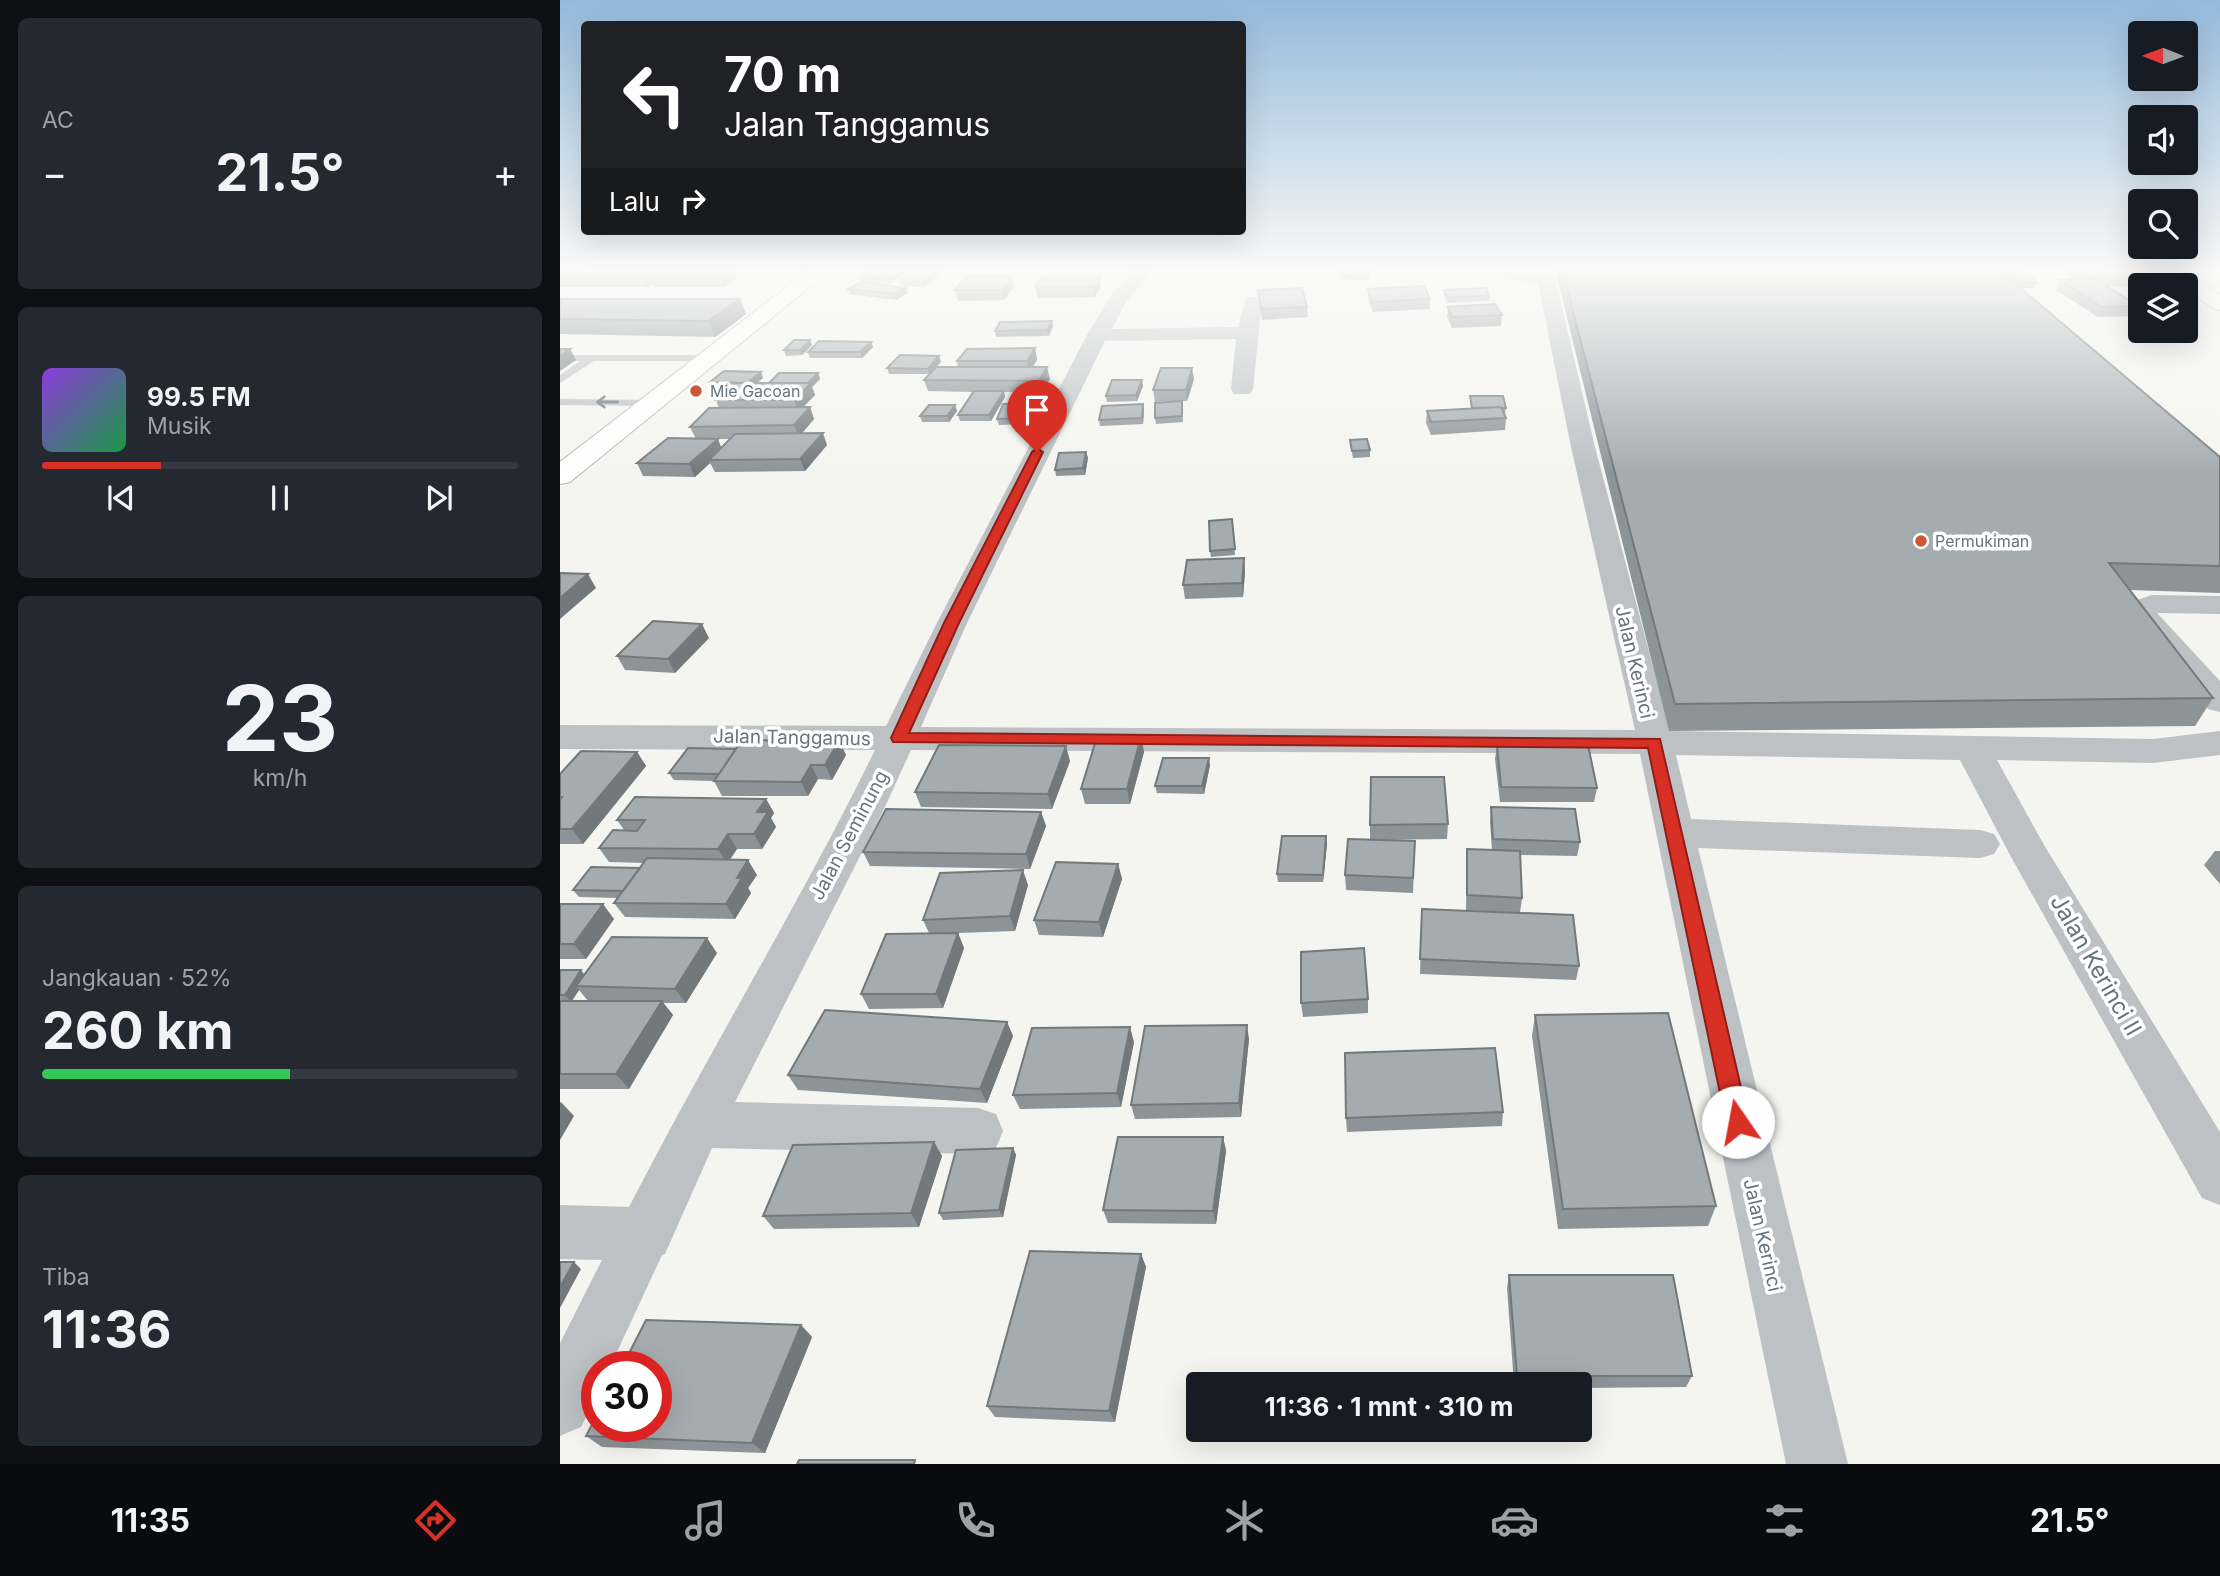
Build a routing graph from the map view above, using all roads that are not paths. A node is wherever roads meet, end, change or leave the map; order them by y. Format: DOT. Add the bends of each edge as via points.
graph roads {
  1 [pos="737,337"];
  2 [pos="1096,337"];
  3 [pos="1247,337"];
  4 [pos="1557,337"];
  5 [pos="560,358"];
  6 [pos="592,358"];
  7 [pos="711,358"];
  8 [pos="560,380"];
  9 [pos="1242,389"];
  10 [pos="560,402"];
  11 [pos="655,403"];
  12 [pos="560,475"];
  13 [pos="2220,605"];
  14 [pos="2220,701"];
  15 [pos="560,737"];
  16 [pos="899,738"];
  17 [pos="1655,743"];
  18 [pos="2220,743"];
  19 [pos="1973,750"];
  20 [pos="1674,833"];
  21 [pos="1980,844"];
  22 [pos="698,1125"];
  23 [pos="978,1131"];
  24 [pos="2220,1180"];
  25 [pos="560,1232"];
  26 [pos="646,1235"];
  27 [pos="560,1406"];
  28 [pos="1817,1464"];
  1 -- 7 [label="main road"];
  2 -- 16 [label="street, Jalan Seminung" via="951,623"];
  3 -- 9 [label="street"];
  4 -- 17 [label="street, Jalan Kerinci"];
  5 -- 6 [label="lane"];
  6 -- 7 [label="lane"];
  6 -- 8 [label="lane"];
  7 -- 11 [label="main road"];
  11 -- 10 [label="lane, one-way"];
  11 -- 12 [label="main road"];
  13 -- 14 [label="street" via="2152,604 2139,609"];
  15 -- 16 [label="street, Jalan Tanggamus"];
  16 -- 17 [label="street, Jalan Tanggamus"];
  16 -- 22 [label="street, Jalan Seminung"];
  17 -- 19 [label="street, Jalan Tanggamus"];
  17 -- 20 [label="street, Jalan Kerinci"];
  18 -- 19 [label="street, Jalan Tanggamus" via="2153,751"];
  19 -- 24 [label="street, Jalan Kerinci II"];
  20 -- 21 [label="street"];
  20 -- 28 [label="street, Jalan Kerinci"];
  22 -- 23 [label="street"];
  22 -- 26 [label="street, Jalan Seminung"];
  25 -- 26 [label="street"];
  26 -- 27 [label="street, Jalan Seminung"];
}
